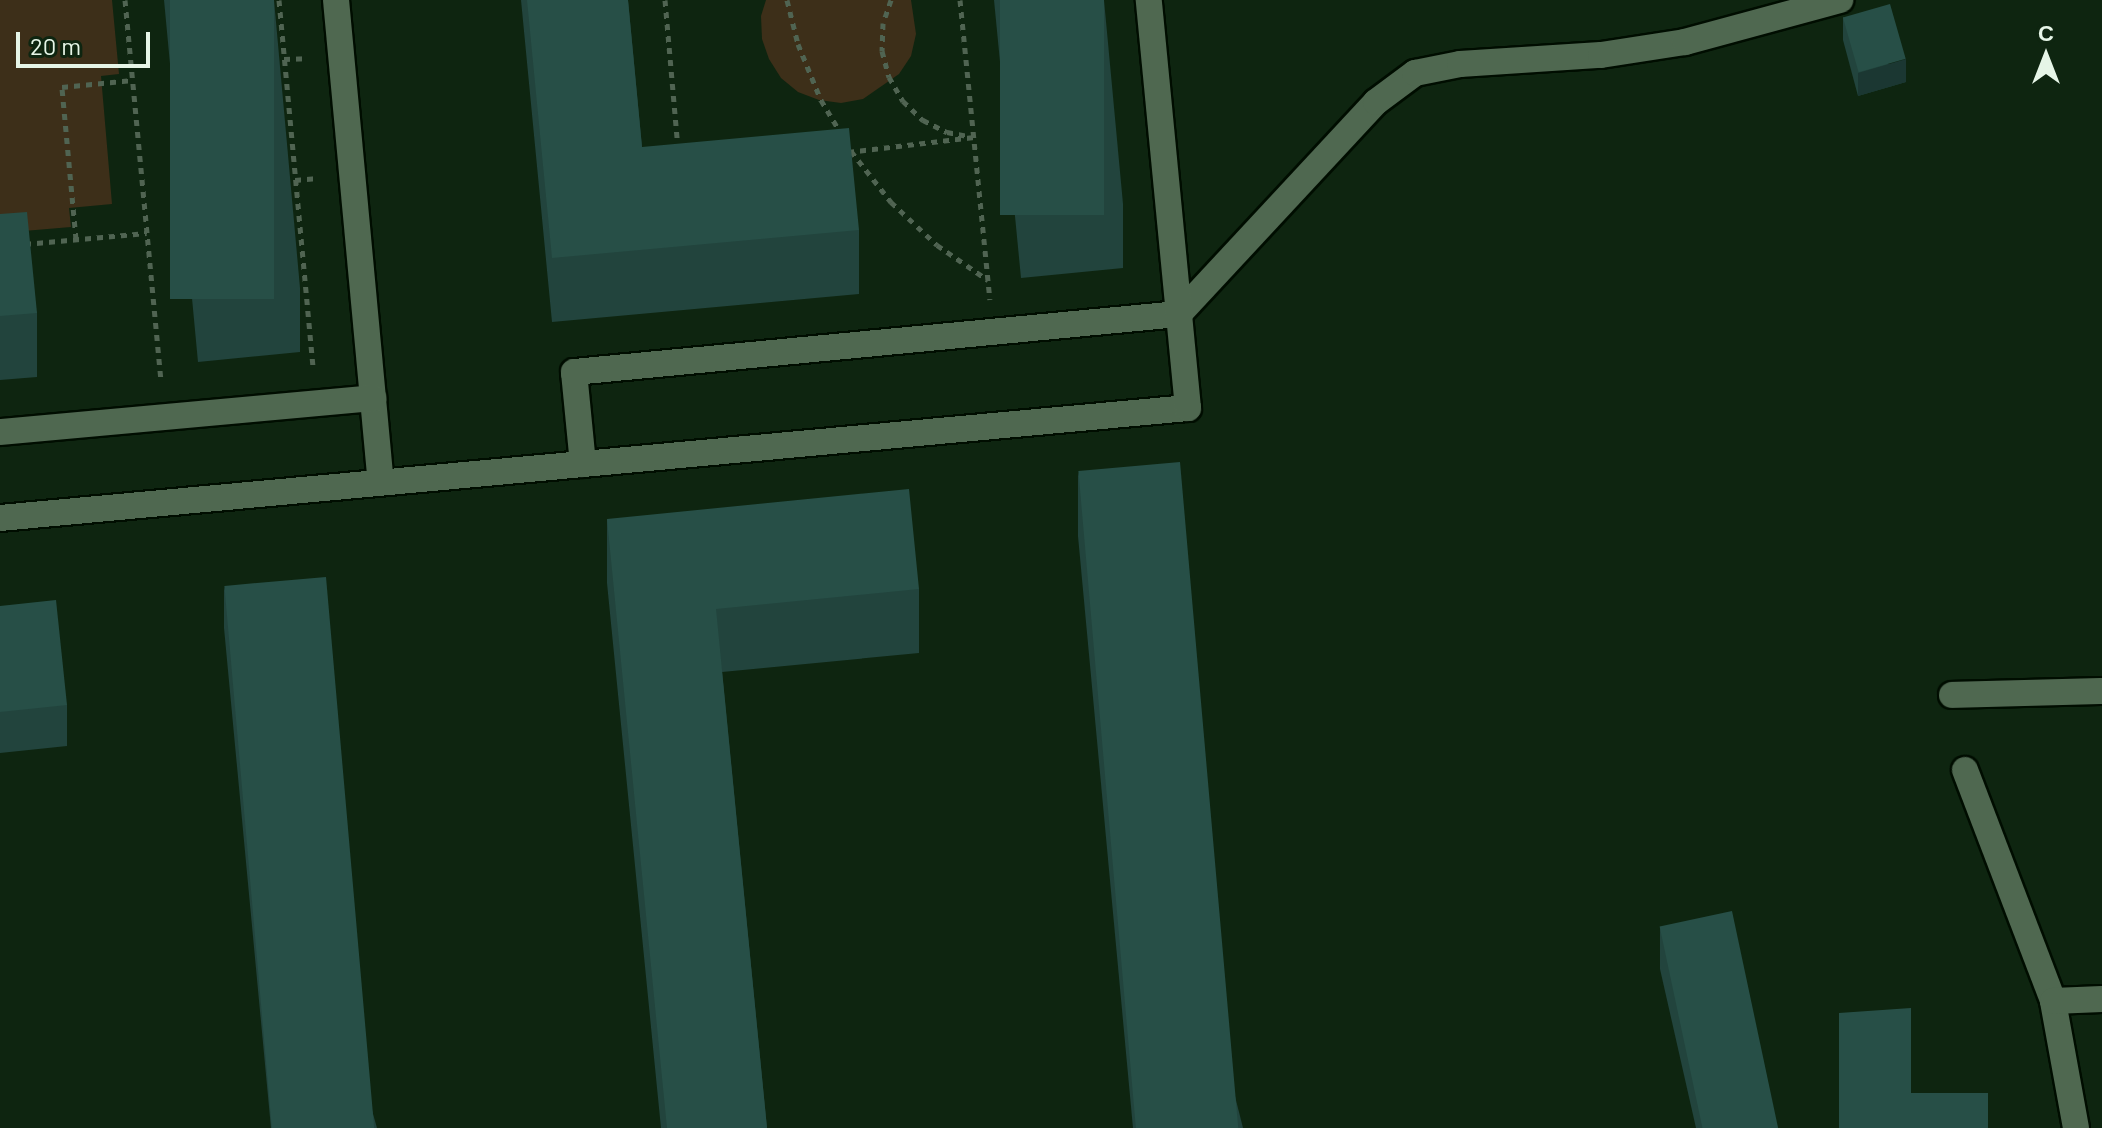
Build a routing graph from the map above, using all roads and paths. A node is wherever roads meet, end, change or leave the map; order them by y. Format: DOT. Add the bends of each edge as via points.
graph roads {
  1 [pos="125,0"];
  2 [pos="279,0"];
  3 [pos="336,0"];
  4 [pos="665,0"];
  5 [pos="787,0"];
  6 [pos="891,0"];
  7 [pos="960,0"];
  8 [pos="1149,0"];
  9 [pos="1840,0"];
  10 [pos="133,80"];
  11 [pos="974,137"];
  12 [pos="852,152"];
  13 [pos="678,154"];
  14 [pos="836,154"];
  15 [pos="147,233"];
  16 [pos="76,239"];
  17 [pos="15,245"];
  18 [pos="988,280"];
  19 [pos="1179,314"];
  20 [pos="993,332"];
  21 [pos="373,398"];
  22 [pos="316,403"];
  23 [pos="164,417"];
  24 [pos="0,432"];
  25 [pos="583,464"];
  26 [pos="381,482"];
  27 [pos="0,518"];
  28 [pos="2102,691"];
  29 [pos="1952,695"];
  30 [pos="1965,770"];
  31 [pos="2102,999"];
  32 [pos="2053,1001"];
  33 [pos="2076,1128"];
  1 -- 10 [label="path"];
  2 -- 22 [label="path"];
  3 -- 21 [label="lane"];
  4 -- 13 [label="path"];
  5 -- 12 [label="path" via="821,100"];
  6 -- 11 [label="path" via="882,51 903,101 923,120"];
  7 -- 11 [label="path"];
  8 -- 19 [label="lane"];
  9 -- 19 [label="lane" via="1685,42 1415,73 1376,102"];
  10 -- 15 [label="path"];
  10 -- 16 [label="path" via="62,87"];
  11 -- 12 [label="path"];
  11 -- 18 [label="path"];
  12 -- 14 [label="path"];
  12 -- 18 [label="path" via="891,202"];
  15 -- 16 [label="path"];
  15 -- 23 [label="path"];
  16 -- 17 [label="path"];
  18 -- 20 [label="path"];
  19 -- 20 [label="lane"];
  19 -- 25 [label="lane" via="1188,408"];
  20 -- 25 [label="lane" via="574,372"];
  21 -- 22 [label="lane"];
  21 -- 26 [label="lane"];
  22 -- 23 [label="lane"];
  23 -- 24 [label="lane"];
  25 -- 26 [label="lane"];
  26 -- 27 [label="lane"];
  28 -- 29 [label="lane"];
  30 -- 32 [label="lane"];
  31 -- 32 [label="lane"];
  32 -- 33 [label="lane"];
}
